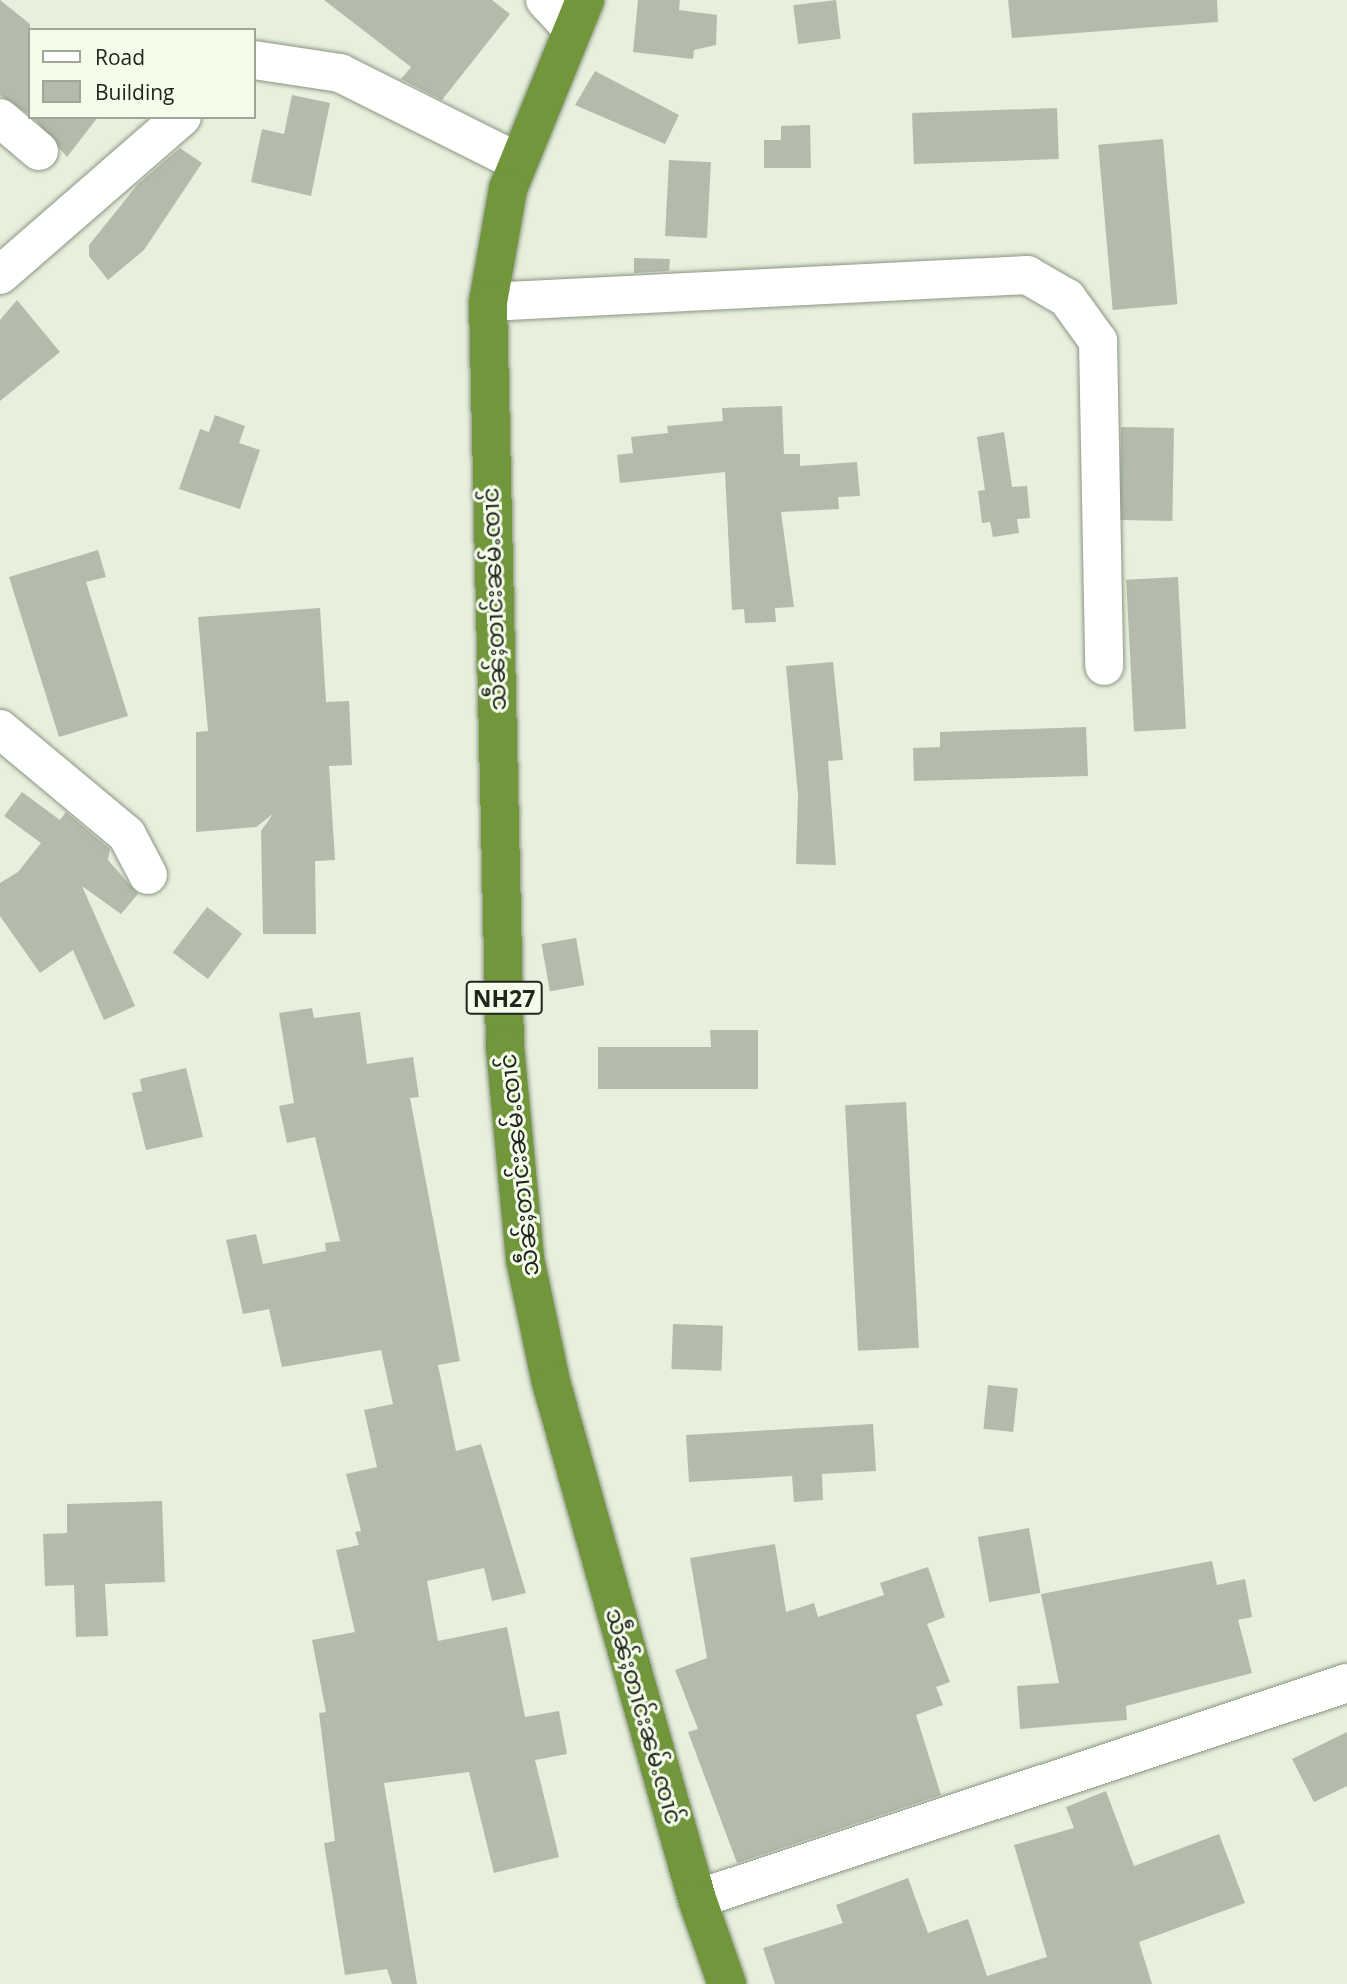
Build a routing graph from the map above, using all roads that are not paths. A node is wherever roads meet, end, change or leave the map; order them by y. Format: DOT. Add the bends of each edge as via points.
graph roads {
  1 [pos="545,0"];
  2 [pos="578,14"];
  3 [pos="256,60"];
  4 [pos="0,118"];
  5 [pos="180,119"];
  6 [pos="38,151"];
  7 [pos="518,162"];
  8 [pos="0,275"];
  9 [pos="488,302"];
  10 [pos="1104,666"];
  11 [pos="0,729"];
  12 [pos="148,875"];
  13 [pos="1347,1682"];
  14 [pos="697,1899"];
  15 [pos="727,1984"];
  1 -- 2 [label="street"];
  2 -- 7 [label="highway, သဵၼ်ႈတၢင်းၼမ်ႉၸၢင် / NH27"];
  3 -- 7 [label="street" via="340,73"];
  4 -- 6 [label="street"];
  5 -- 8 [label="street"];
  7 -- 9 [label="highway, သဵၼ်ႈတၢင်းၼမ်ႉၸၢင် / NH27"];
  9 -- 10 [label="street" via="1027,275 1067,298 1098,341"];
  9 -- 14 [label="highway, သဵၼ်ႈတၢင်းၼမ်ႉၸၢင် / NH27" via="505,1047 525,1259 551,1382"];
  11 -- 12 [label="street" via="127,835"];
  13 -- 14 [label="street"];
  14 -- 15 [label="highway, သဵၼ်ႈတၢင်းၼမ်ႉၸၢင် / NH27"];
}
